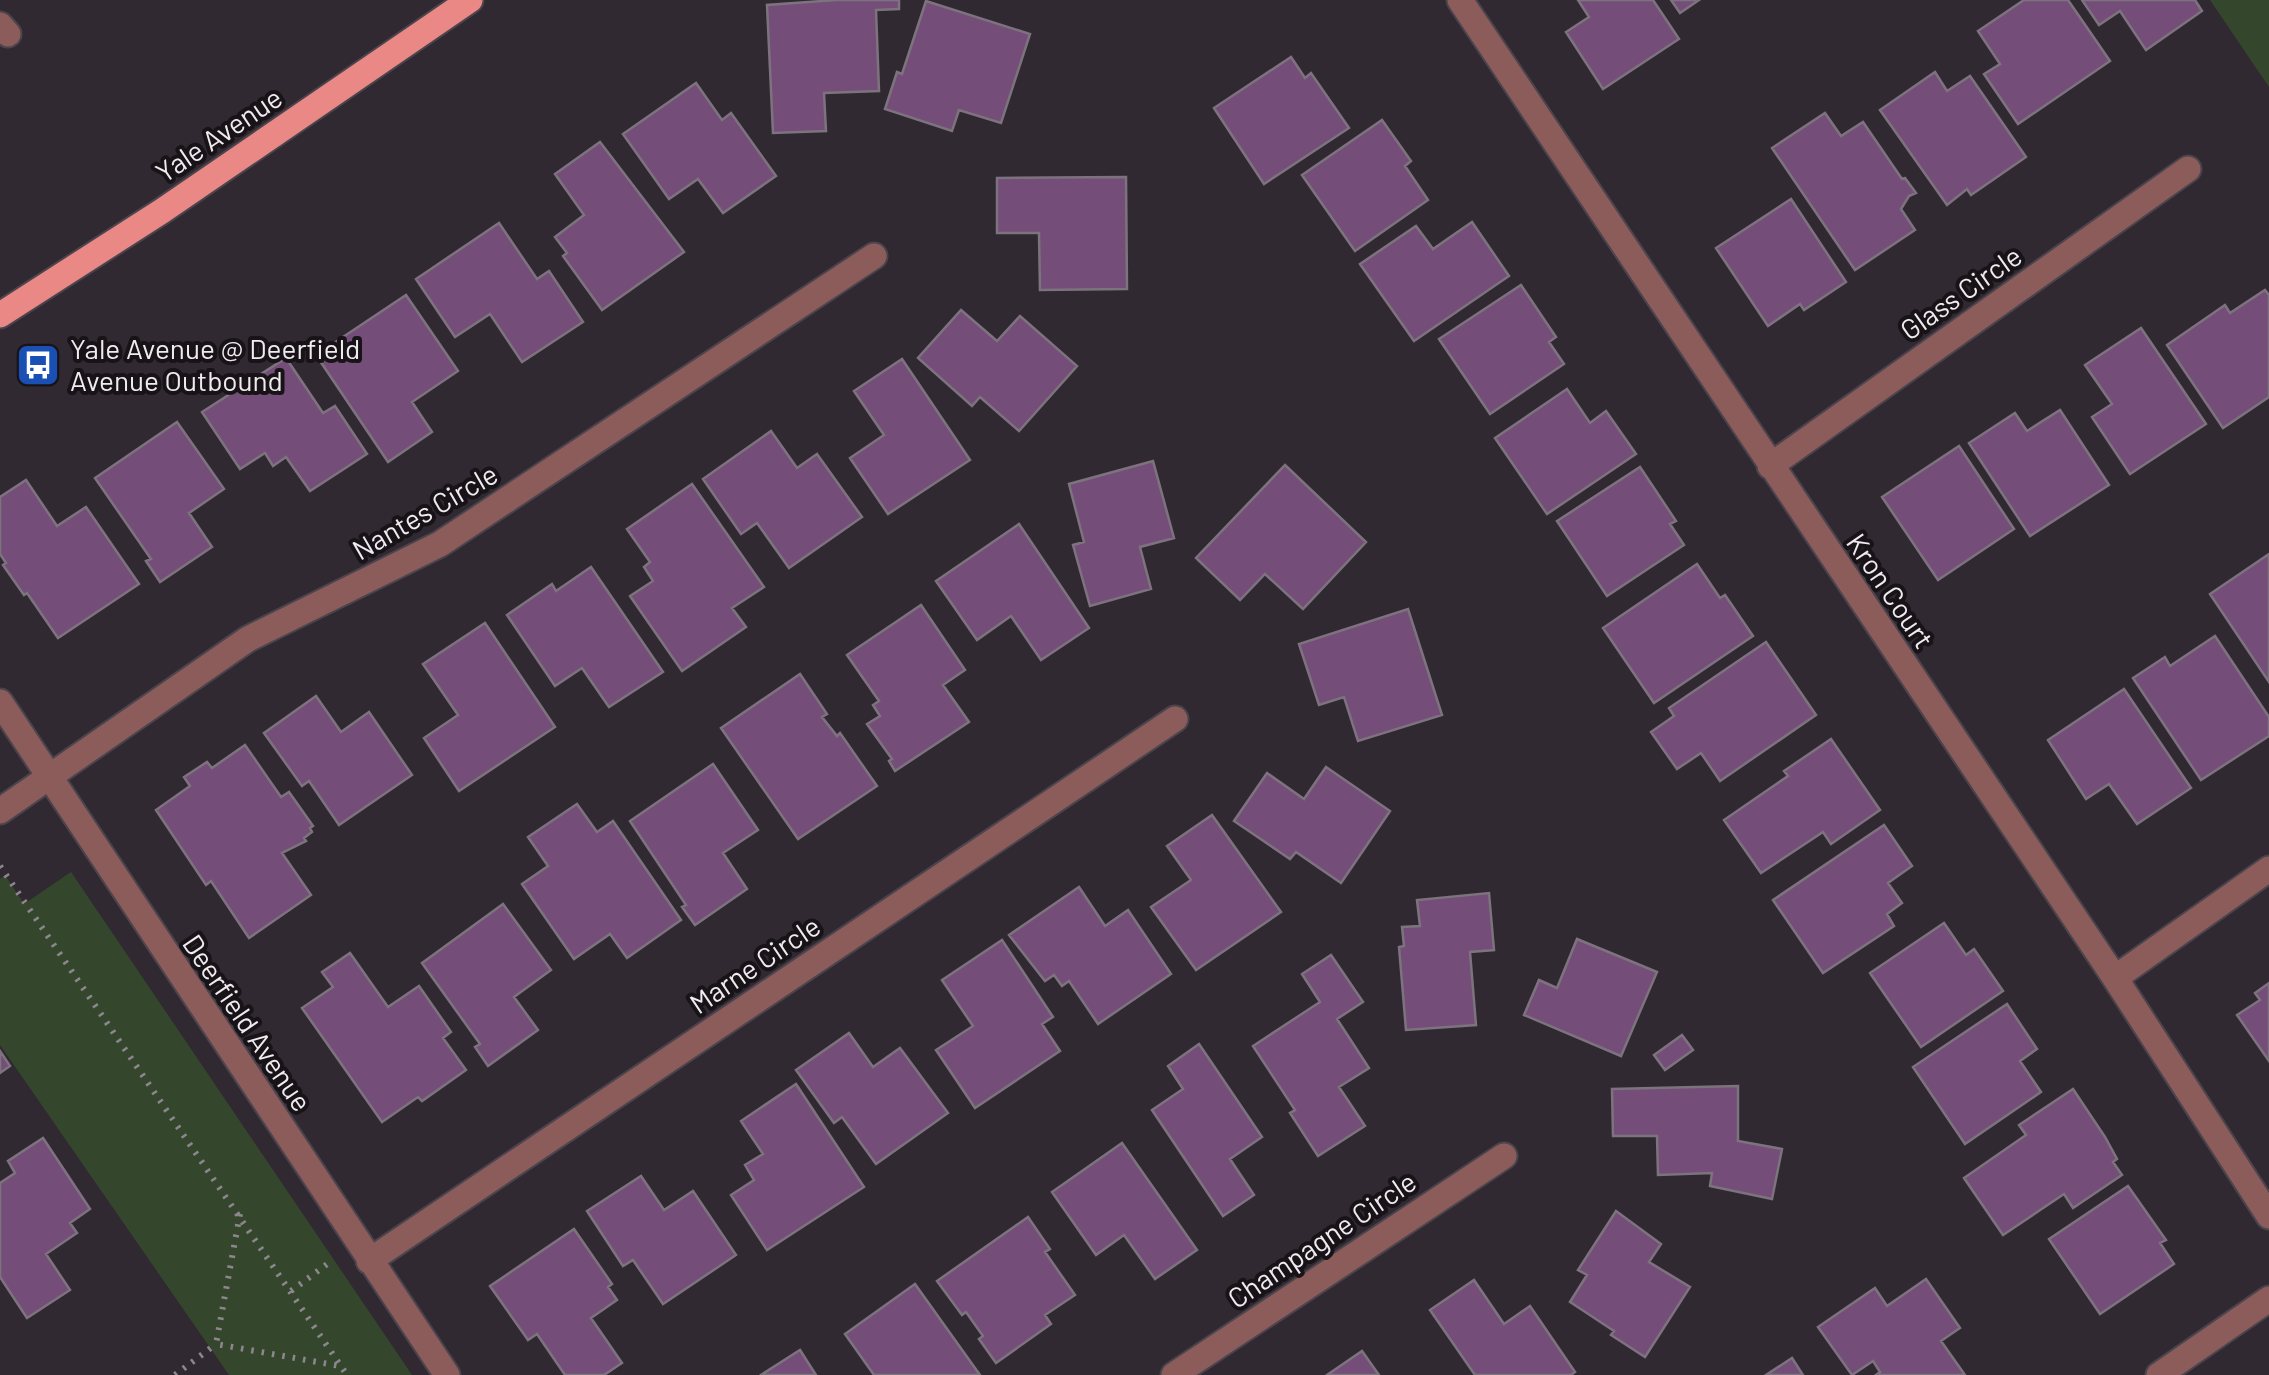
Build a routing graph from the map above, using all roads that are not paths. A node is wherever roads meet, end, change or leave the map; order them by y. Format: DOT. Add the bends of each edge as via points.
graph roads {
  1 [pos="470,0"];
  2 [pos="1460,0"];
  3 [pos="2188,168"];
  4 [pos="874,256"];
  5 [pos="0,315"];
  6 [pos="1770,466"];
  7 [pos="0,702"];
  8 [pos="1175,720"];
  9 [pos="49,778"];
  10 [pos="0,811"];
  11 [pos="2269,869"];
  12 [pos="2114,978"];
  13 [pos="1504,1156"];
  14 [pos="2269,1216"];
  15 [pos="363,1252"];
  16 [pos="2269,1299"];
  17 [pos="447,1375"];
  18 [pos="1174,1375"];
  19 [pos="2159,1375"];
  1 -- 5 [label="main road, Yale Avenue"];
  2 -- 6 [label="street, Kron Court"];
  3 -- 6 [label="street, Glass Circle"];
  4 -- 9 [label="street, Nantes Circle" via="440,544 248,639"];
  6 -- 12 [label="street, Kron Court"];
  7 -- 9 [label="street, Deerfield Avenue"];
  8 -- 15 [label="street, Marne Circle"];
  9 -- 10 [label="street, Nantes Circle"];
  9 -- 15 [label="street, Deerfield Avenue"];
  11 -- 12 [label="street"];
  12 -- 14 [label="street, Kron Court"];
  13 -- 18 [label="street, Champagne Circle"];
  15 -- 17 [label="street, Deerfield Avenue"];
  16 -- 19 [label="street"];
}
